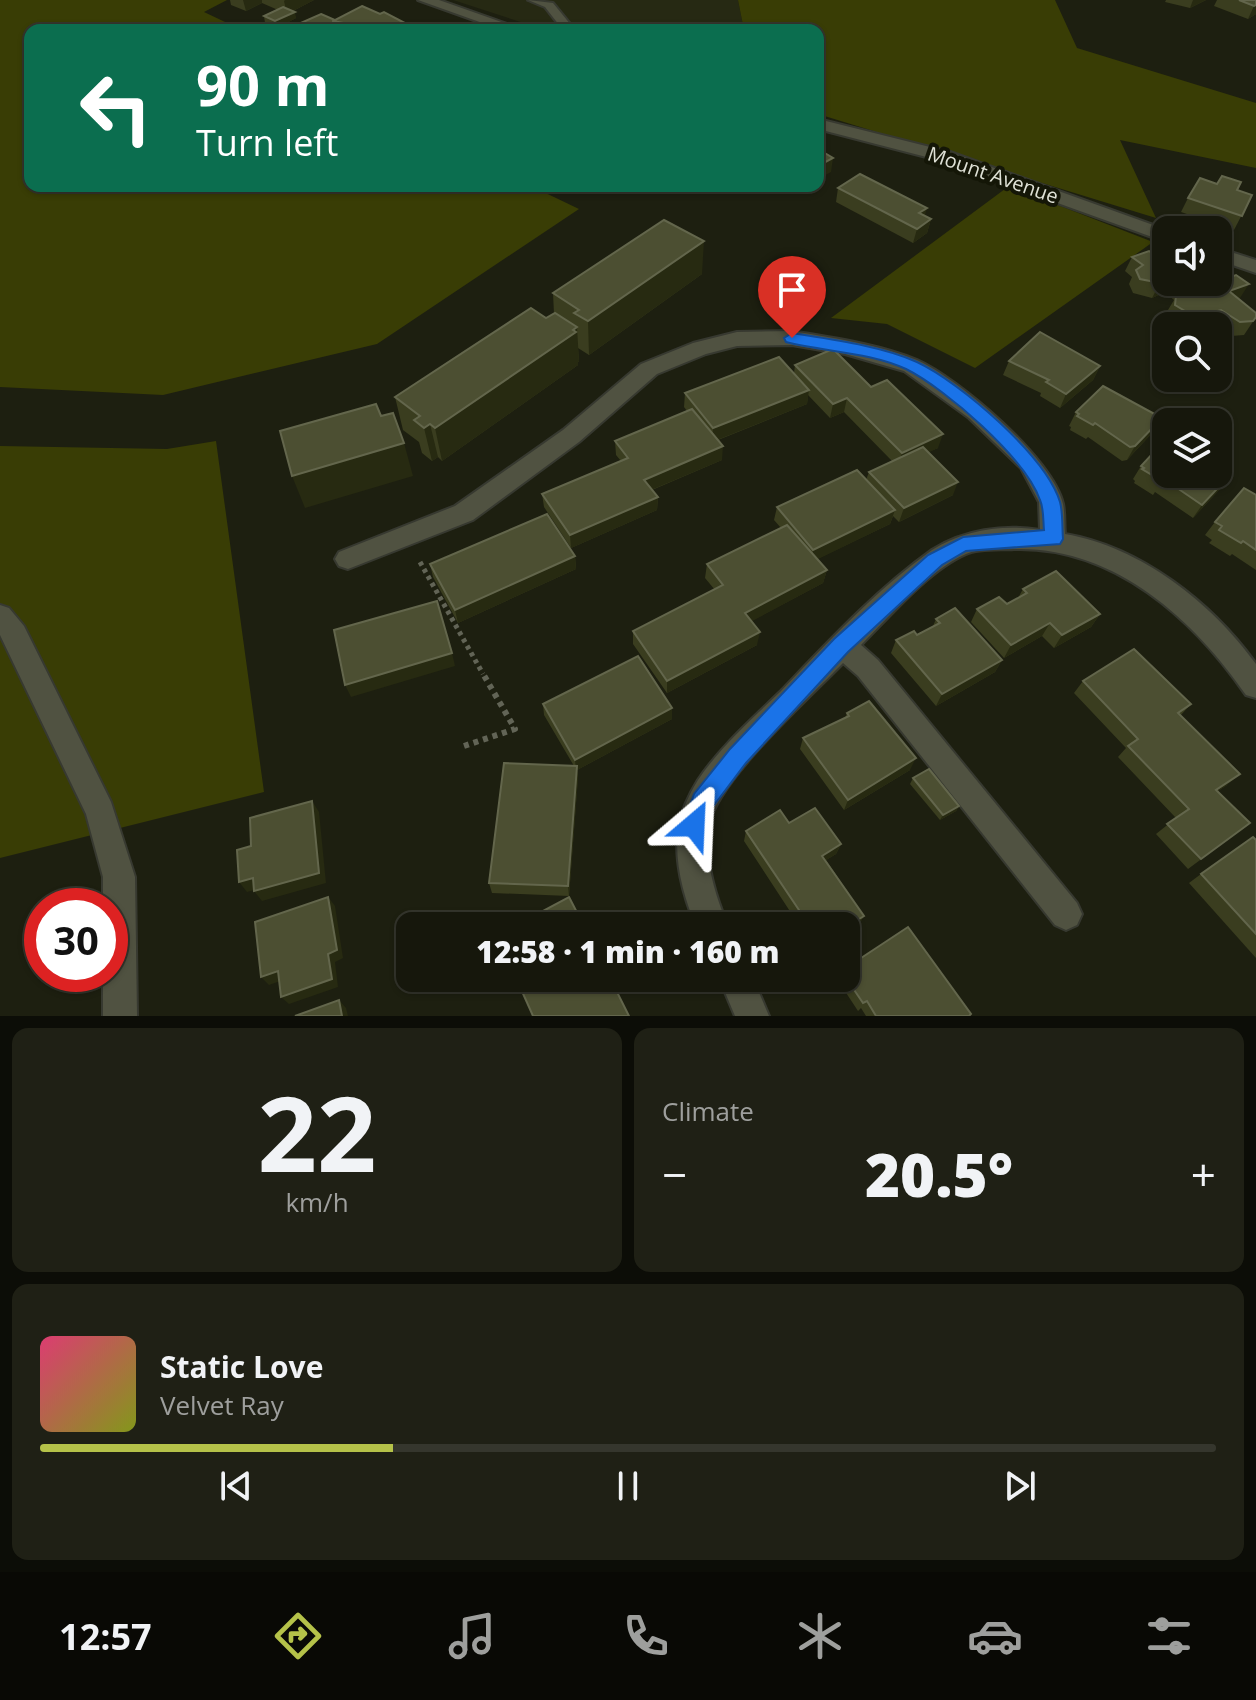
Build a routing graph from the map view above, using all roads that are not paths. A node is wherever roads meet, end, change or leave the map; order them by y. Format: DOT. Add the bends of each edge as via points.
graph roads {
  1 [pos="425,0"];
  2 [pos="534,0"];
  3 [pos="499,24"];
  4 [pos="564,24"];
  5 [pos="824,126"];
  6 [pos="1152,231"];
  7 [pos="1232,259"];
  8 [pos="1256,267"];
  9 [pos="1053,539"];
  10 [pos="348,559"];
  11 [pos="0,616"];
  12 [pos="841,645"];
  13 [pos="1256,686"];
  14 [pos="708,912"];
  15 [pos="1066,914"];
  16 [pos="742,992"];
  17 [pos="120,1016"];
  18 [pos="752,1016"];
  1 -- 3 [label="street"];
  2 -- 4 [label="lane" via="549,5"];
  5 -- 6 [label="street, Mount Avenue" via="944,156"];
  7 -- 8 [label="street"];
  9 -- 10 [label="street" via="1051,502 1029,462 977,412 911,366 792,338 737,339 649,369 571,436 464,513"];
  9 -- 12 [label="street" via="963,544 935,560"];
  9 -- 13 [label="street" via="1100,554 1198,614"];
  11 -- 17 [label="street" via="15,634 100,812 119,877"];
  12 -- 14 [label="street" via="722,773 702,802 694,825 697,870"];
  12 -- 15 [label="street" via="877,679"];
  16 -- 18 [label="street"];
}
